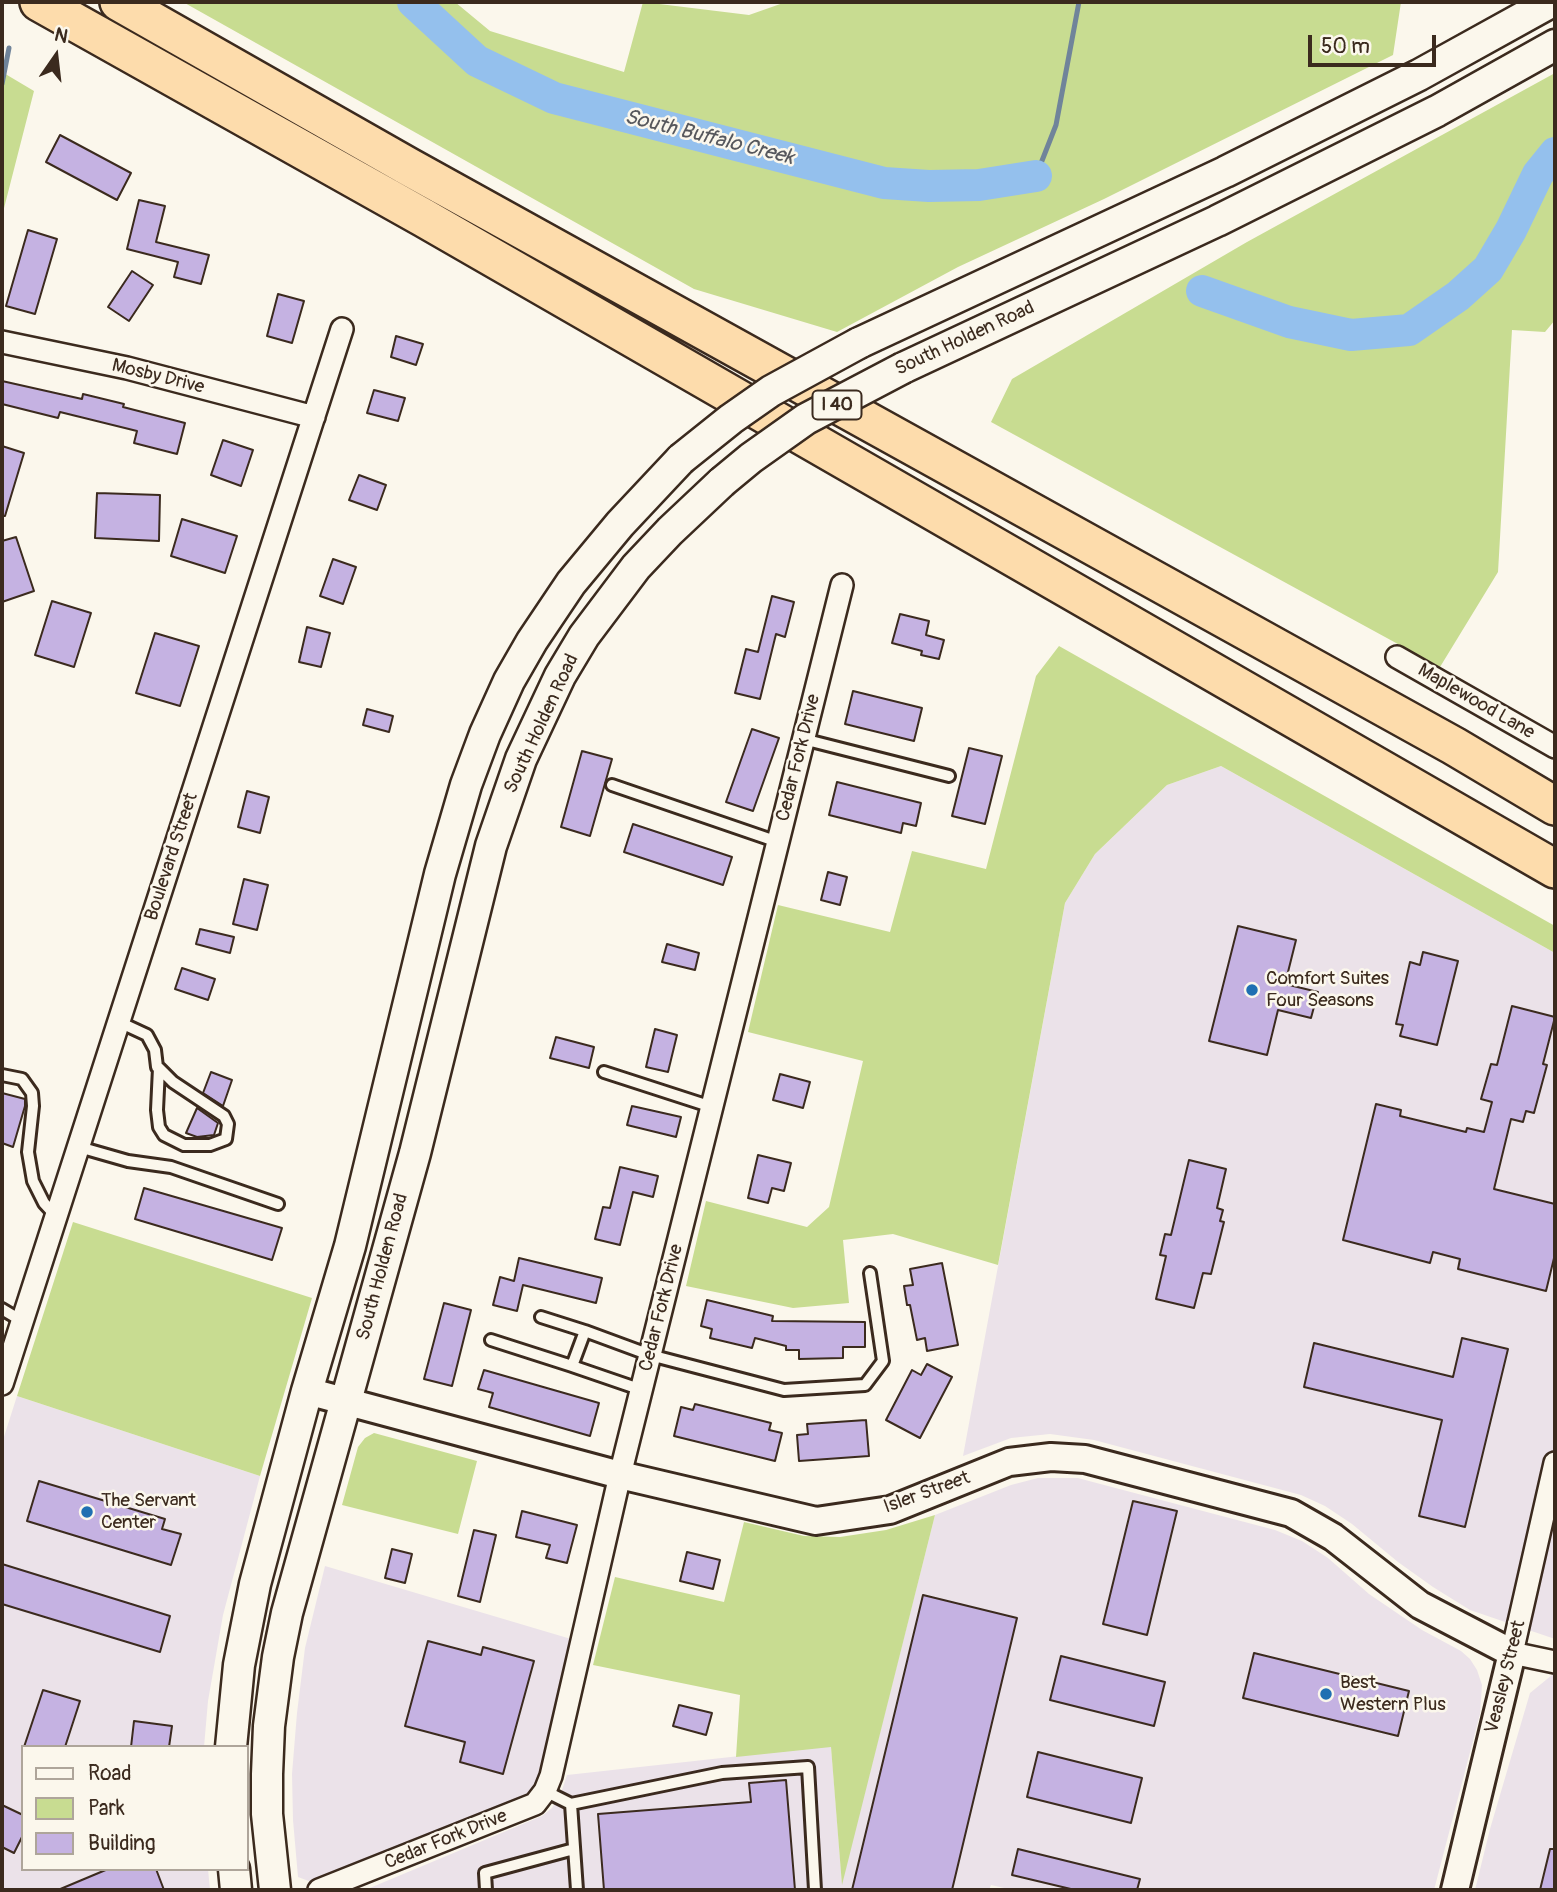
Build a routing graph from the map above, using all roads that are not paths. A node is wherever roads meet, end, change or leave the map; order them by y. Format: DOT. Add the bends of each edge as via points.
graph roads {
  1 [pos="39,2"];
  2 [pos="119,2"];
  3 [pos="1551,2"];
  4 [pos="1555,45"];
  5 [pos="342,329"];
  6 [pos="2,342"];
  7 [pos="314,417"];
  8 [pos="842,585"];
  9 [pos="1397,657"];
  10 [pos="803,739"];
  11 [pos="1555,747"];
  12 [pos="949,776"];
  13 [pos="612,785"];
  14 [pos="1555,806"];
  15 [pos="778,842"];
  16 [pos="1555,869"];
  17 [pos="118,1022"];
  18 [pos="159,1069"];
  19 [pos="604,1072"];
  20 [pos="2,1075"];
  21 [pos="712,1107"];
  22 [pos="79,1146"];
  23 [pos="278,1204"];
  24 [pos="56,1216"];
  25 [pos="870,1273"];
  26 [pos="2,1309"];
  27 [pos="541,1317"];
  28 [pos="22,1321"];
  29 [pos="585,1331"];
  30 [pos="491,1340"];
  31 [pos="650,1355"];
  32 [pos="572,1366"];
  33 [pos="2,1384"];
  34 [pos="642,1390"];
  35 [pos="307,1391"];
  36 [pos="346,1402"];
  37 [pos="1555,1464"];
  38 [pos="620,1475"];
  39 [pos="1512,1653"];
  40 [pos="1555,1662"];
  41 [pos="231,1745"];
  42 [pos="545,1791"];
  43 [pos="571,1804"];
  44 [pos="574,1849"];
  45 [pos="234,1871"];
  46 [pos="343,1886"];
  47 [pos="236,1890"];
  48 [pos="275,1890"];
  49 [pos="320,1890"];
  50 [pos="486,1890"];
  51 [pos="577,1890"];
  52 [pos="815,1890"];
  53 [pos="1454,1890"];
  1 -- 16 [label="highway, I 40" via="424,218"];
  2 -- 14 [label="highway, I 40"];
  3 -- 35 [label="main road, South Holden Road, bridge" via="1419,75 1225,172 859,343 771,391 681,459 620,524 571,583 514,671 466,785 363,1194"];
  4 -- 36 [label="main road, South Holden Road, bridge" via="1437,111 1217,221 806,419 722,482 670,531 584,636 521,759 491,846 415,1153"];
  5 -- 7 [label="street, Boulevard Street"];
  6 -- 7 [label="street, Mosby Drive" via="127,368"];
  7 -- 17 [label="street, Boulevard Street"];
  8 -- 10 [label="street, Cedar Fork Drive"];
  9 -- 11 [label="street, Maplewood Lane"];
  10 -- 12 [label="lane"];
  10 -- 15 [label="street, Cedar Fork Drive"];
  13 -- 15 [label="lane"];
  15 -- 21 [label="street, Cedar Fork Drive"];
  17 -- 18 [label="lane" via="147,1035"];
  17 -- 22 [label="street, Boulevard Street"];
  18 -- 18 [label="lane" via="223,1116 228,1124 226,1139 210,1145 184,1145 164,1135 157,1111"];
  19 -- 21 [label="lane"];
  20 -- 24 [label="lane" via="22,1079 32,1093 28,1152 33,1181"];
  21 -- 31 [label="street, Cedar Fork Drive"];
  22 -- 23 [label="lane" via="128,1161 171,1167"];
  22 -- 24 [label="street, Boulevard Street"];
  24 -- 28 [label="street, Boulevard Street"];
  25 -- 31 [label="lane" via="883,1361 865,1385 784,1390"];
  26 -- 28 [label="lane"];
  27 -- 29 [label="lane"];
  28 -- 33 [label="street, Boulevard Street"];
  29 -- 31 [label="lane"];
  29 -- 32 [label="lane"];
  30 -- 32 [label="lane"];
  31 -- 34 [label="street, Cedar Fork Drive"];
  32 -- 34 [label="lane"];
  34 -- 38 [label="street, Cedar Fork Drive"];
  35 -- 36 [label="street, Isler Street"];
  35 -- 41 [label="main road, South Holden Road" via="245,1627"];
  36 -- 38 [label="street, Isler Street"];
  36 -- 48 [label="main road, South Holden Road" via="287,1613 275,1677 267,1814"];
  37 -- 39 [label="street, Veasley Street"];
  38 -- 39 [label="street, Isler Street" via="816,1521 890,1510 1009,1462 1085,1459 1290,1513 1333,1537 1420,1605"];
  38 -- 42 [label="street, Cedar Fork Drive"];
  39 -- 40 [label="street"];
  39 -- 53 [label="street, Veasley Street"];
  42 -- 43 [label="lane"];
  42 -- 46 [label="street, Cedar Fork Drive" via="535,1804"];
  43 -- 44 [label="lane"];
  43 -- 52 [label="lane" via="722,1773 808,1767"];
  44 -- 50 [label="lane" via="485,1873"];
  44 -- 51 [label="lane"];
  45 -- 47 [label="main road"];
  46 -- 49 [label="street, Cedar Fork Drive"];
}
